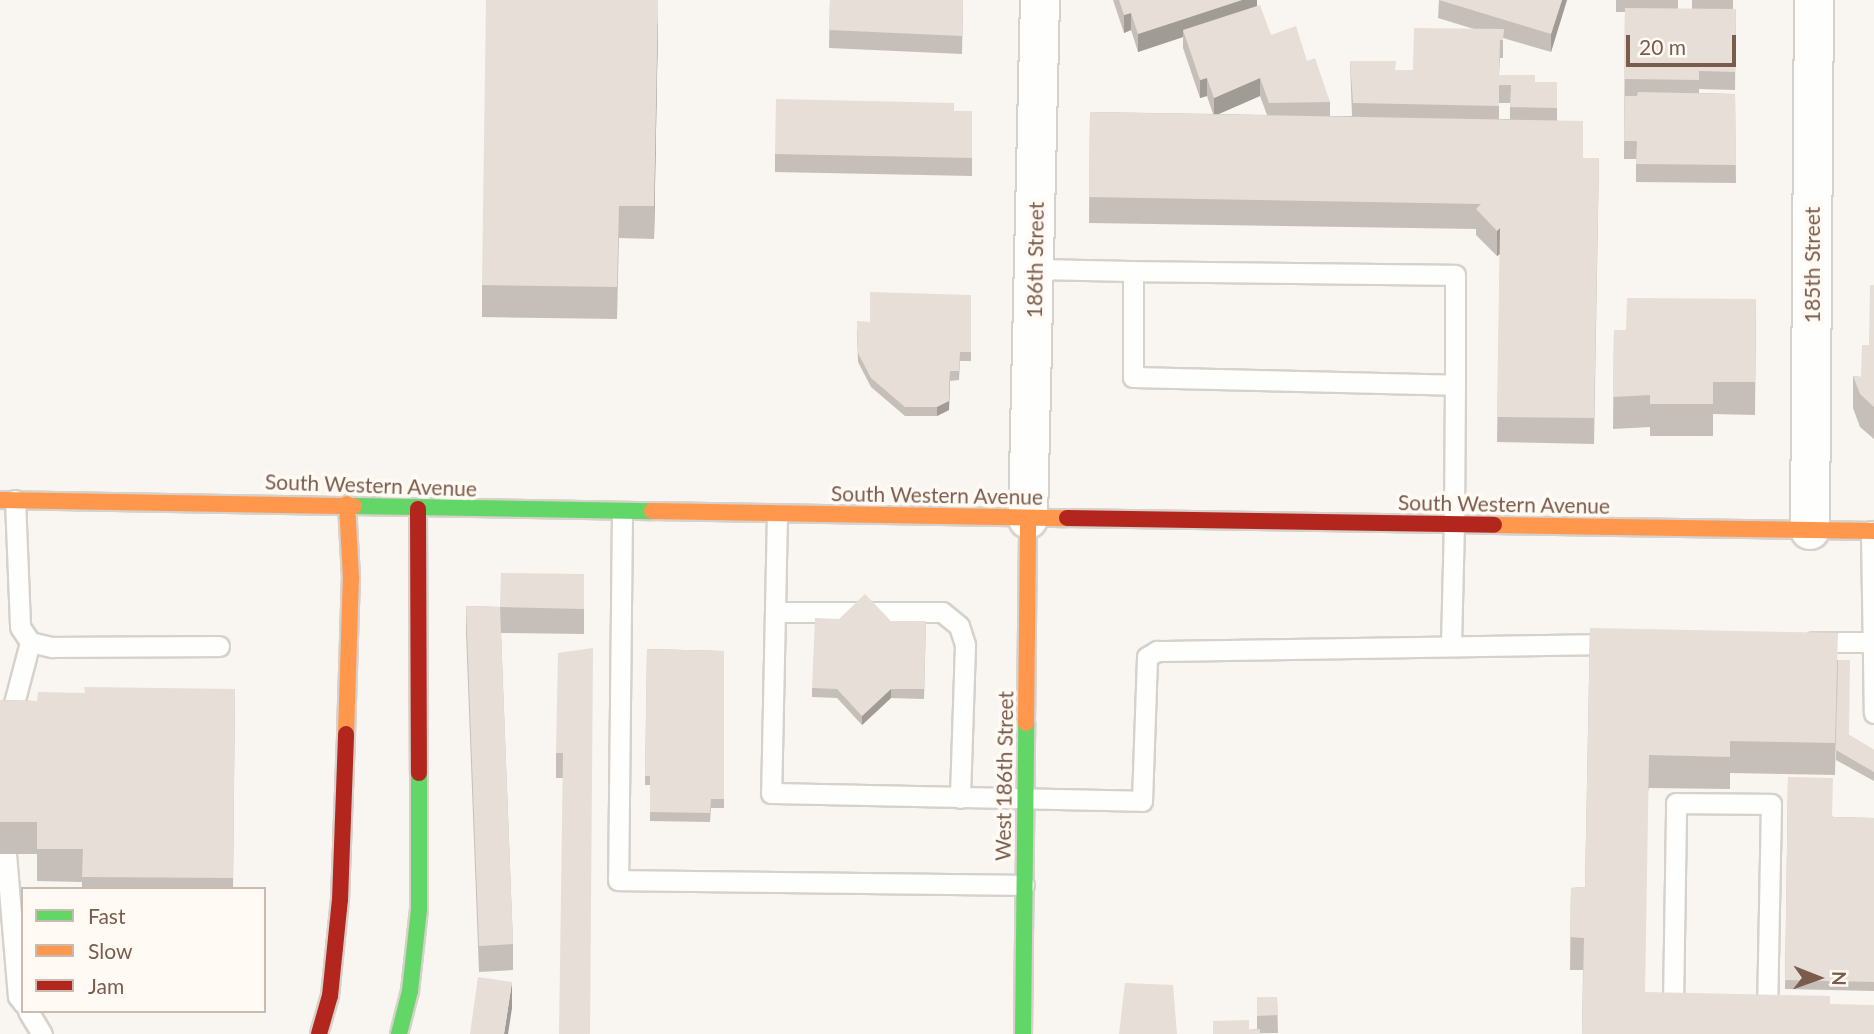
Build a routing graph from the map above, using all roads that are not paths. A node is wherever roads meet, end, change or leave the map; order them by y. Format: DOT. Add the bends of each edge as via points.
graph roads {
  1 [pos="1040,0"];
  2 [pos="1814,0"];
  3 [pos="1036,270"];
  4 [pos="1133,271"];
  5 [pos="1455,385"];
  6 [pos="8,500"];
  7 [pos="346,504"];
  8 [pos="418,509"];
  9 [pos="622,512"];
  10 [pos="777,514"];
  11 [pos="1028,519"];
  12 [pos="1454,524"];
  13 [pos="1810,530"];
  14 [pos="1873,531"];
  15 [pos="775,612"];
  16 [pos="30,642"];
  17 [pos="1873,642"];
  18 [pos="1791,643"];
  19 [pos="1642,644"];
  20 [pos="1451,645"];
  21 [pos="219,646"];
  22 [pos="1874,657"];
  23 [pos="1874,713"];
  24 [pos="7,732"];
  25 [pos="960,798"];
  26 [pos="1025,799"];
  27 [pos="6,854"];
  28 [pos="1024,885"];
  29 [pos="19,955"];
  30 [pos="21,979"];
  31 [pos="1713,1006"];
  32 [pos="1740,1007"];
  33 [pos="1767,1009"];
  34 [pos="1794,1010"];
  35 [pos="29,1013"];
  36 [pos="43,1034"];
  37 [pos="319,1034"];
  38 [pos="399,1034"];
  39 [pos="1023,1034"];
  1 -- 3 [label="street, 186th Street"];
  2 -- 13 [label="street, 185th Street"];
  3 -- 4 [label="lane"];
  3 -- 11 [label="street, 186th Street"];
  4 -- 5 [label="lane" via="1133,377"];
  4 -- 5 [label="lane" via="1455,275"];
  5 -- 12 [label="lane"];
  6 -- 7 [label="main road, South Western Avenue"];
  6 -- 16 [label="lane" via="20,627"];
  7 -- 8 [label="main road, South Western Avenue"];
  7 -- 37 [label="main road" via="351,578 340,901 330,996"];
  8 -- 9 [label="main road, South Western Avenue"];
  8 -- 38 [label="main road" via="419,909 410,991"];
  9 -- 10 [label="main road, South Western Avenue"];
  9 -- 28 [label="lane" via="618,880"];
  10 -- 11 [label="main road, South Western Avenue"];
  10 -- 15 [label="lane"];
  11 -- 12 [label="main road, South Western Avenue"];
  11 -- 26 [label="main road, West 186th Street"];
  12 -- 13 [label="main road, South Western Avenue"];
  12 -- 20 [label="lane"];
  13 -- 14 [label="main road, South Western Avenue"];
  14 -- 17 [label="lane"];
  15 -- 25 [label="lane" via="943,612 960,626 965,645"];
  15 -- 25 [label="lane" via="771,793"];
  16 -- 21 [label="lane" via="52,647"];
  16 -- 24 [label="lane"];
  17 -- 18 [label="lane"];
  17 -- 22 [label="lane"];
  19 -- 20 [label="lane"];
  20 -- 26 [label="lane" via="1151,652 1147,657 1144,799"];
  22 -- 23 [label="lane"];
  25 -- 26 [label="lane"];
  26 -- 28 [label="main road, West 186th Street"];
  27 -- 29 [label="lane"];
  28 -- 39 [label="main road, West 186th Street"];
  29 -- 30 [label="lane"];
  31 -- 33 [label="lane" via="1674,1004 1676,803 1771,804"];
  32 -- 33 [label="lane"];
  33 -- 34 [label="lane"];
  35 -- 36 [label="lane"];
}
